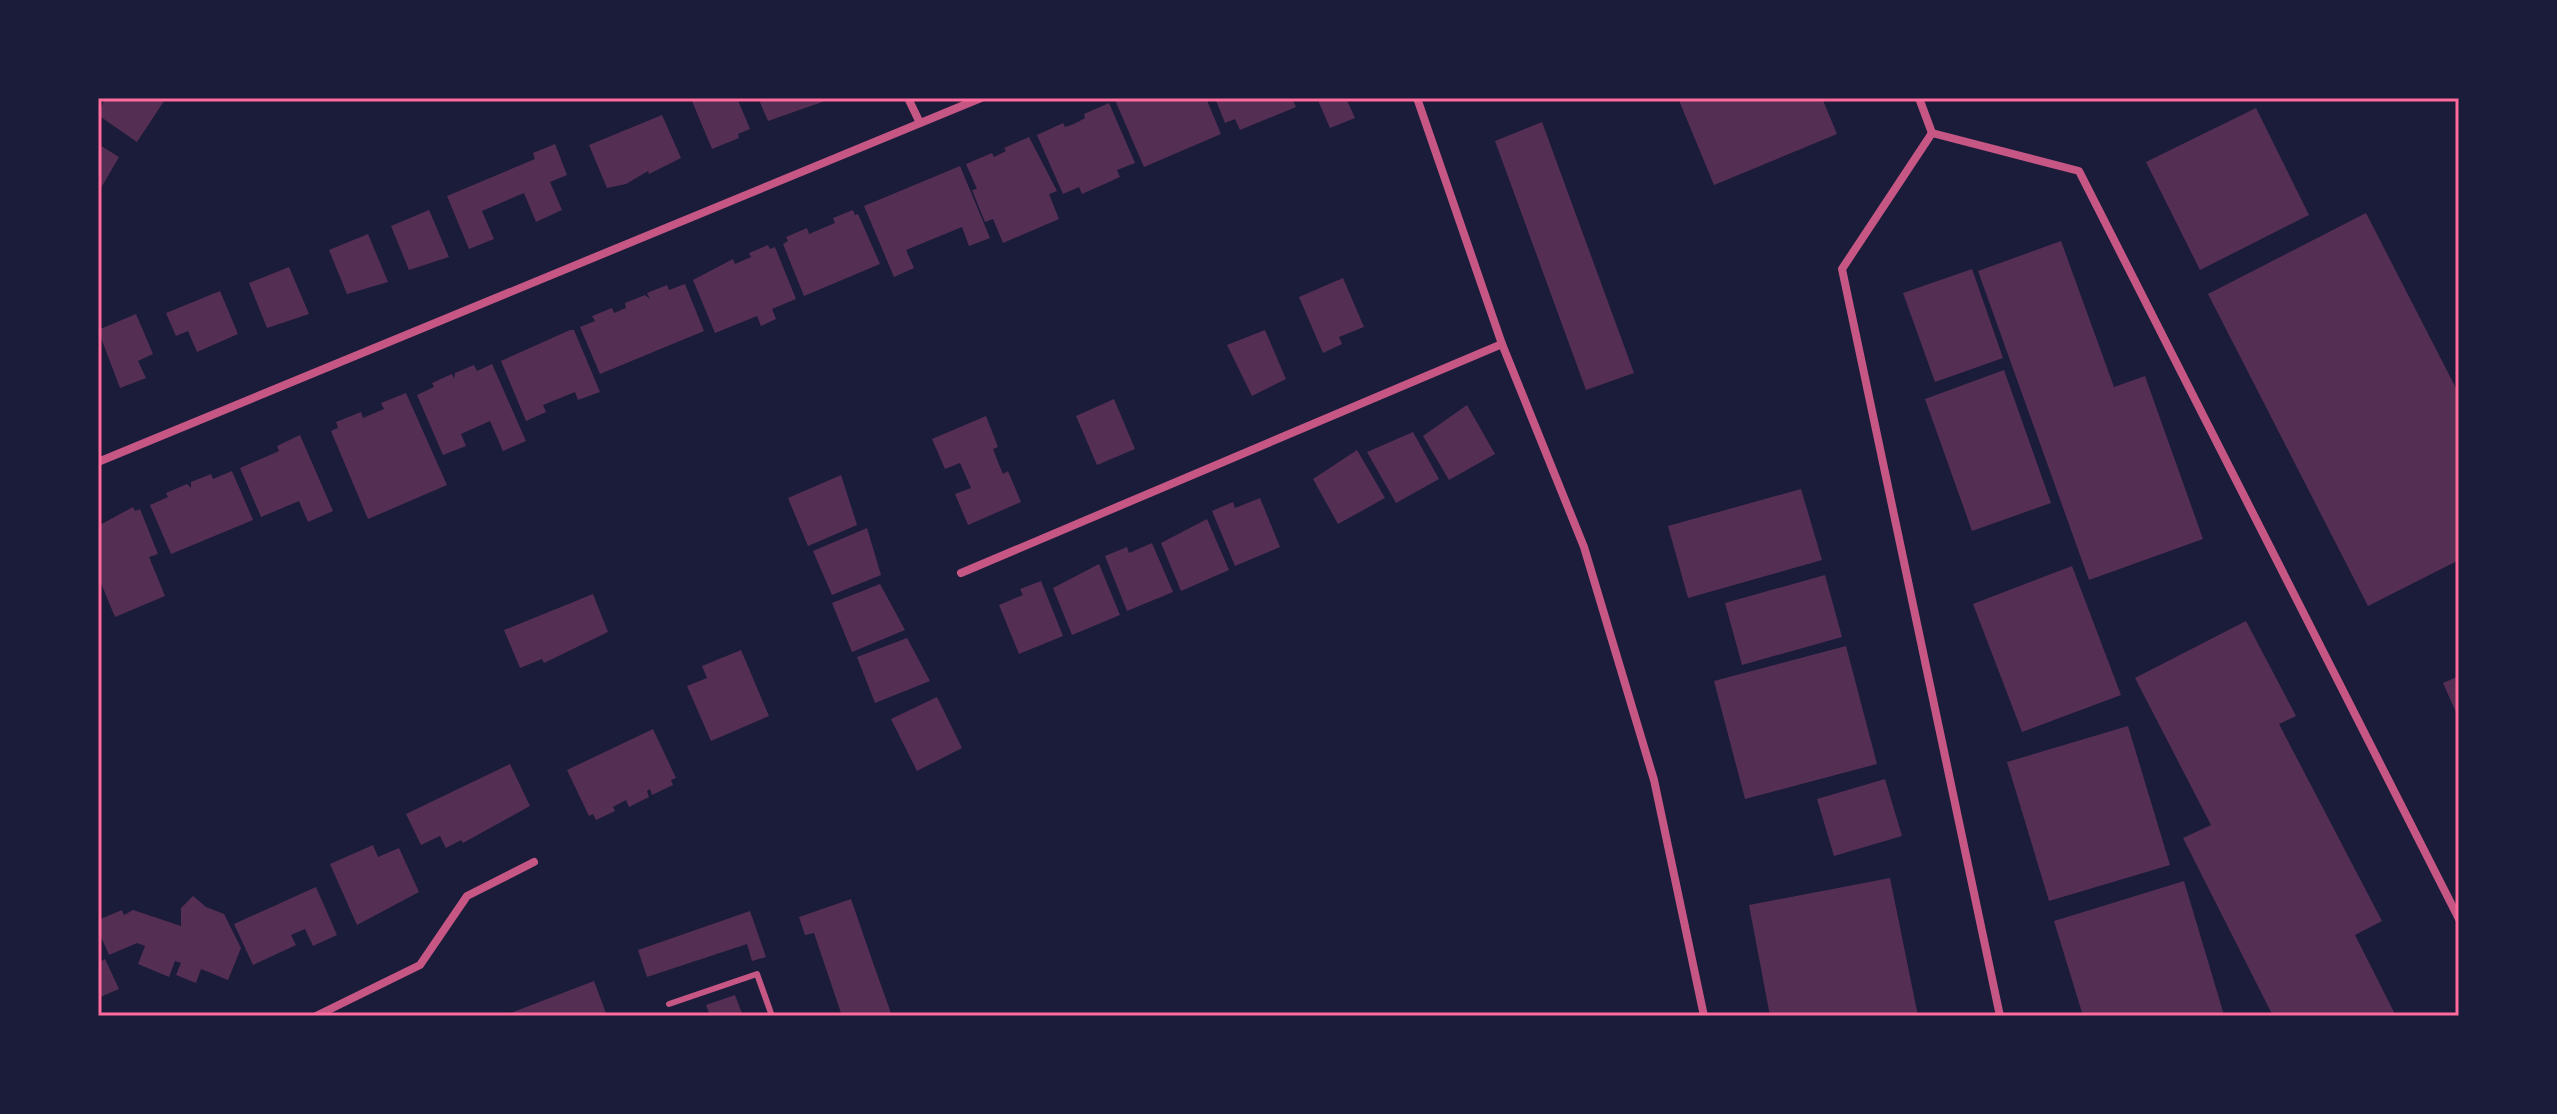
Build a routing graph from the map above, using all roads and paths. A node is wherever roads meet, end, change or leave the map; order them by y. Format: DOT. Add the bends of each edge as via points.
graph roads {
  1 [pos="908,98"];
  2 [pos="981,98"];
  3 [pos="1417,98"];
  4 [pos="1919,98"];
  5 [pos="920,123"];
  6 [pos="1932,133"];
  7 [pos="1502,344"];
  8 [pos="98,462"];
  9 [pos="961,573"];
  10 [pos="534,862"];
  11 [pos="2459,919"];
  12 [pos="669,1004"];
  13 [pos="316,1016"];
  14 [pos="772,1016"];
  15 [pos="1704,1016"];
  16 [pos="2000,1016"];
  1 -- 5 [label="street"];
  2 -- 5 [label="street"];
  3 -- 7 [label="street"];
  4 -- 6 [label="street"];
  5 -- 8 [label="street"];
  6 -- 11 [label="street" via="2079,171"];
  6 -- 16 [label="street" via="1842,269"];
  7 -- 9 [label="street"];
  7 -- 15 [label="street" via="1584,547 1654,780"];
  10 -- 13 [label="street" via="467,896 420,965"];
  12 -- 14 [label="lane" via="757,974"];
}
